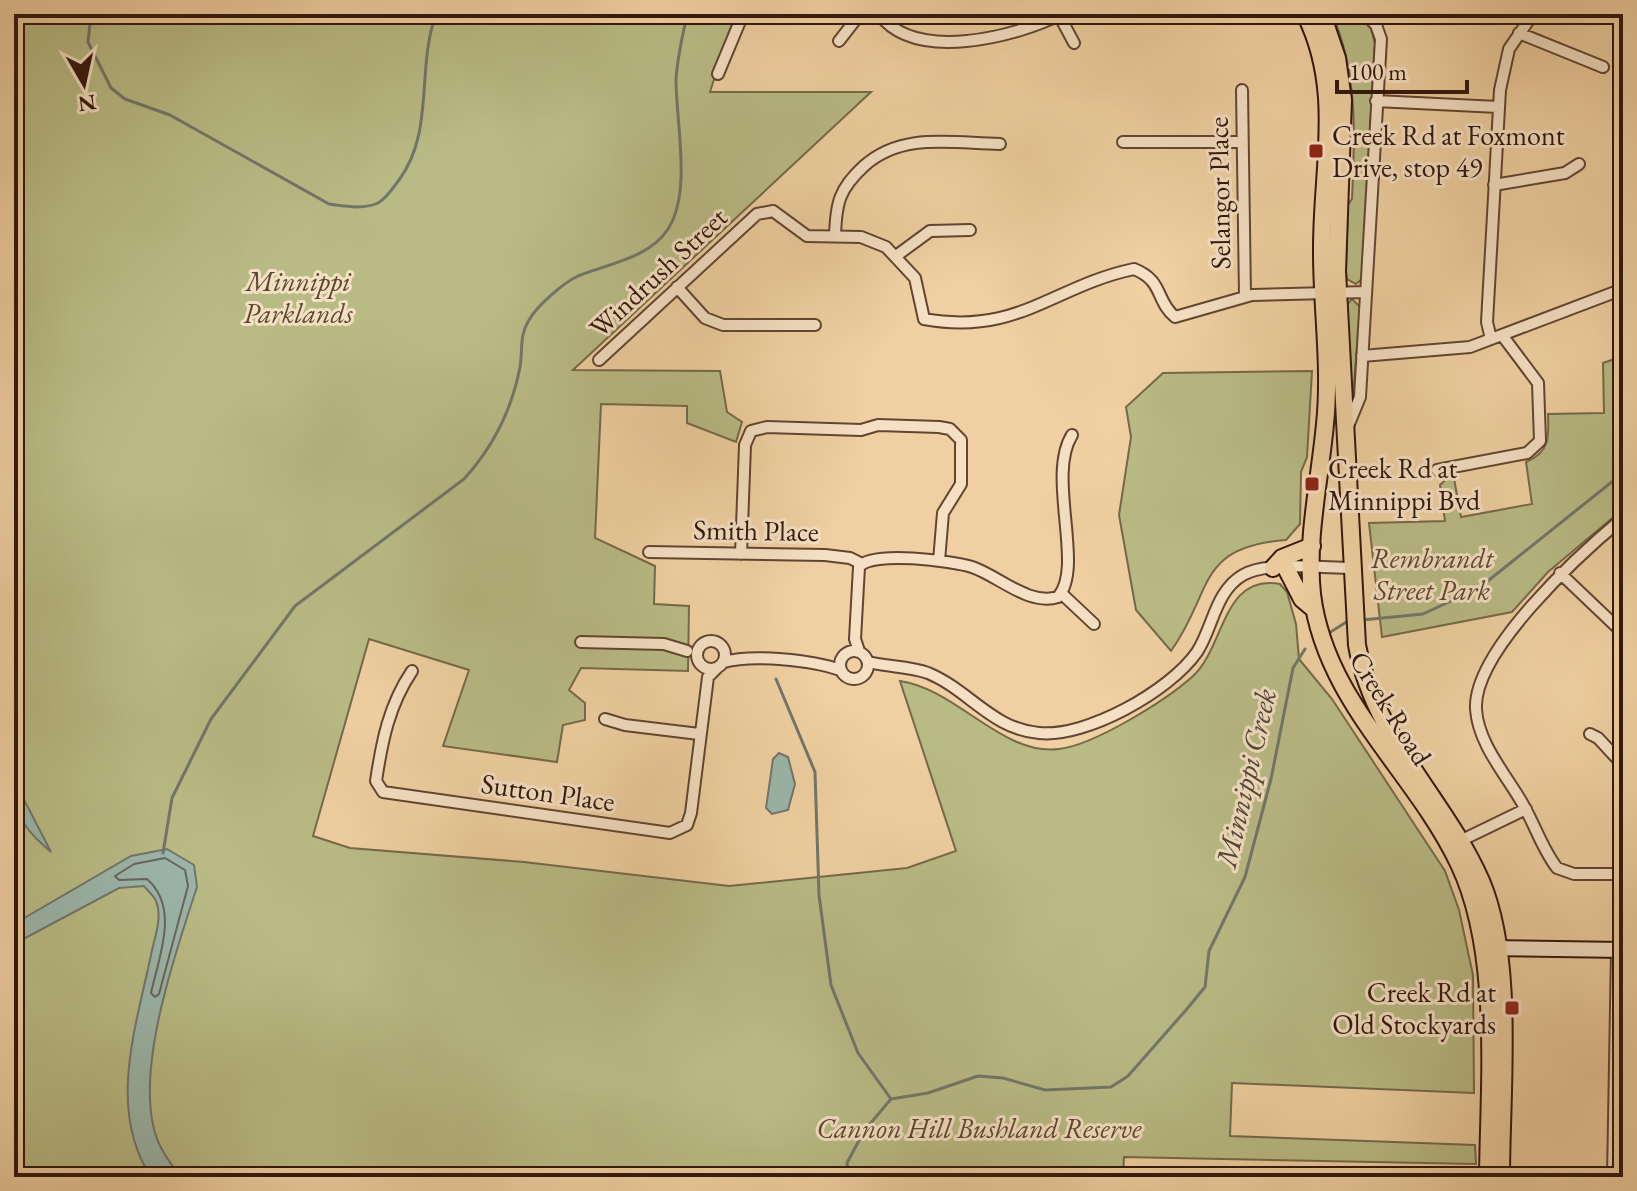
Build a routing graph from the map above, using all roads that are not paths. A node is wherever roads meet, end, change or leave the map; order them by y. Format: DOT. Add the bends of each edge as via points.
graph roads {
  1 [pos="743,14"];
  2 [pos="860,14"];
  3 [pos="879,14"];
  4 [pos="1305,14"];
  5 [pos="1322,14"];
  6 [pos="1365,14"];
  7 [pos="1533,14"];
  8 [pos="1060,15"];
  9 [pos="1519,33"];
  10 [pos="839,41"];
  11 [pos="1074,43"];
  12 [pos="1603,67"];
  13 [pos="718,74"];
  14 [pos="1242,90"];
  15 [pos="1376,101"];
  16 [pos="1498,107"];
  17 [pos="1123,142"];
  18 [pos="1242,142"];
  19 [pos="1000,144"];
  20 [pos="1579,164"];
  21 [pos="1494,185"];
  22 [pos="970,230"];
  23 [pos="835,236"];
  24 [pos="896,256"];
  25 [pos="677,287"];
  26 [pos="1623,289"];
  27 [pos="1330,292"];
  28 [pos="1366,292"];
  29 [pos="1245,296"];
  30 [pos="815,325"];
  31 [pos="1497,337"];
  32 [pos="1362,356"];
  33 [pos="599,360"];
  34 [pos="1345,431"];
  35 [pos="1072,435"];
  36 [pos="1437,470"];
  37 [pos="1623,518"];
  38 [pos="1312,546"];
  39 [pos="649,552"];
  40 [pos="741,554"];
  41 [pos="939,561"];
  42 [pos="860,563"];
  43 [pos="1280,568"];
  44 [pos="1311,568"];
  45 [pos="1352,568"];
  46 [pos="1560,573"];
  47 [pos="1061,593"];
  48 [pos="1314,609"];
  49 [pos="1094,624"];
  50 [pos="1623,633"];
  51 [pos="855,639"];
  52 [pos="581,642"];
  53 [pos="723,648"];
  54 [pos="687,651"];
  55 [pos="859,651"];
  56 [pos="738,658"];
  57 [pos="842,661"];
  58 [pos="720,665"];
  59 [pos="867,666"];
  60 [pos="412,671"];
  61 [pos="706,672"];
  62 [pos="1370,693"];
  63 [pos="1353,706"];
  64 [pos="605,719"];
  65 [pos="699,734"];
  66 [pos="1590,734"];
  67 [pos="1623,765"];
  68 [pos="1526,809"];
  69 [pos="1460,841"];
  70 [pos="1623,874"];
  71 [pos="1492,948"];
  72 [pos="1620,950"];
  73 [pos="1488,1177"];
  74 [pos="1501,1177"];
  75 [pos="1613,1177"];
  1 -- 13 [label="street"];
  2 -- 10 [label="street"];
  3 -- 8 [label="street" via="897,32 935,41 998,37"];
  4 -- 27 [label="main road, Creek Road" via="1321,53 1330,97 1322,219"];
  5 -- 27 [label="main road, Creek Road" via="1337,58 1343,100"];
  6 -- 15 [label="street" via="1380,34"];
  7 -- 9 [label="street"];
  8 -- 11 [label="street"];
  9 -- 12 [label="street"];
  9 -- 16 [label="street" via="1509,49"];
  14 -- 18 [label="street, Selangor Place"];
  15 -- 16 [label="street"];
  15 -- 28 [label="street"];
  16 -- 21 [label="street"];
  17 -- 18 [label="street"];
  18 -- 29 [label="street, Selangor Place"];
  19 -- 23 [label="street" via="907,143 880,153 840,192"];
  20 -- 21 [label="street" via="1565,173"];
  21 -- 31 [label="street" via="1487,322"];
  22 -- 24 [label="street" via="930,231"];
  23 -- 24 [label="street, Windrush Street" via="874,240"];
  23 -- 25 [label="street, Windrush Street" via="807,236 773,211 757,214"];
  24 -- 29 [label="street" via="915,278 924,319 939,322 1009,319 1134,269 1153,279 1175,317"];
  25 -- 30 [label="street" via="705,318 723,325"];
  25 -- 33 [label="street, Windrush Street"];
  26 -- 31 [label="street"];
  27 -- 28 [label="street"];
  27 -- 29 [label="street"];
  27 -- 34 [label="main road, Creek Road"];
  27 -- 38 [label="main road, Creek Road" via="1327,392"];
  28 -- 32 [label="street"];
  31 -- 32 [label="street" via="1470,347"];
  31 -- 36 [label="street" via="1538,383 1540,441 1527,453"];
  32 -- 34 [label="street" via="1358,409"];
  34 -- 45 [label="main road, Creek Road"];
  35 -- 47 [label="street" via="1066,445 1063,507 1068,558"];
  37 -- 46 [label="street"];
  38 -- 43 [label="main road" via="1282,558"];
  38 -- 44 [label="main road, Creek Road"];
  39 -- 40 [label="street, Smith Place"];
  40 -- 41 [label="street" via="745,445 751,431 939,427 961,440 962,477 943,513"];
  40 -- 42 [label="street, Smith Place" via="825,555"];
  41 -- 42 [label="street, Smith Place" via="873,558"];
  41 -- 47 [label="street, Smith Place" via="976,568 1037,598 1049,600"];
  42 -- 51 [label="street"];
  43 -- 44 [label="street"];
  43 -- 48 [label="main road"];
  43 -- 59 [label="street" via="1249,572 1227,588 1198,651 1173,677 1081,730 1059,735 1017,730 928,674"];
  44 -- 45 [label="street"];
  44 -- 48 [label="main road, Creek Road"];
  45 -- 62 [label="main road, Creek Road" via="1357,645"];
  46 -- 50 [label="street"];
  46 -- 68 [label="street" via="1486,669 1478,688 1479,724"];
  47 -- 49 [label="street"];
  48 -- 63 [label="main road, Creek Road" via="1328,655"];
  51 -- 55 [label="street"];
  51 -- 57 [label="street"];
  52 -- 54 [label="street" via="664,644"];
  53 -- 56 [label="street"];
  53 -- 58 [label="street"];
  53 -- 61 [label="street" via="717,642 703,643 697,655"];
  55 -- 57 [label="street"];
  55 -- 59 [label="street"];
  56 -- 57 [label="street" via="826,665"];
  56 -- 58 [label="street"];
  57 -- 59 [label="street" via="851,679 860,678"];
  58 -- 61 [label="street"];
  60 -- 65 [label="street, Sutton Place" via="397,694 383,736 376,781 388,794 670,833 687,825 691,813"];
  61 -- 65 [label="street, Sutton Place"];
  62 -- 63 [label="main road"];
  62 -- 69 [label="main road, Creek Road" via="1394,741"];
  63 -- 71 [label="main road, Creek Road" via="1452,850"];
  64 -- 65 [label="street"];
  66 -- 67 [label="street"];
  68 -- 69 [label="street"];
  68 -- 70 [label="street" via="1557,868 1574,874"];
  69 -- 71 [label="main road, Creek Road" via="1482,884"];
  71 -- 72 [label="main road"];
  71 -- 73 [label="main road, Creek Road"];
  71 -- 74 [label="main road, Creek Road"];
  72 -- 75 [label="street"];
}
